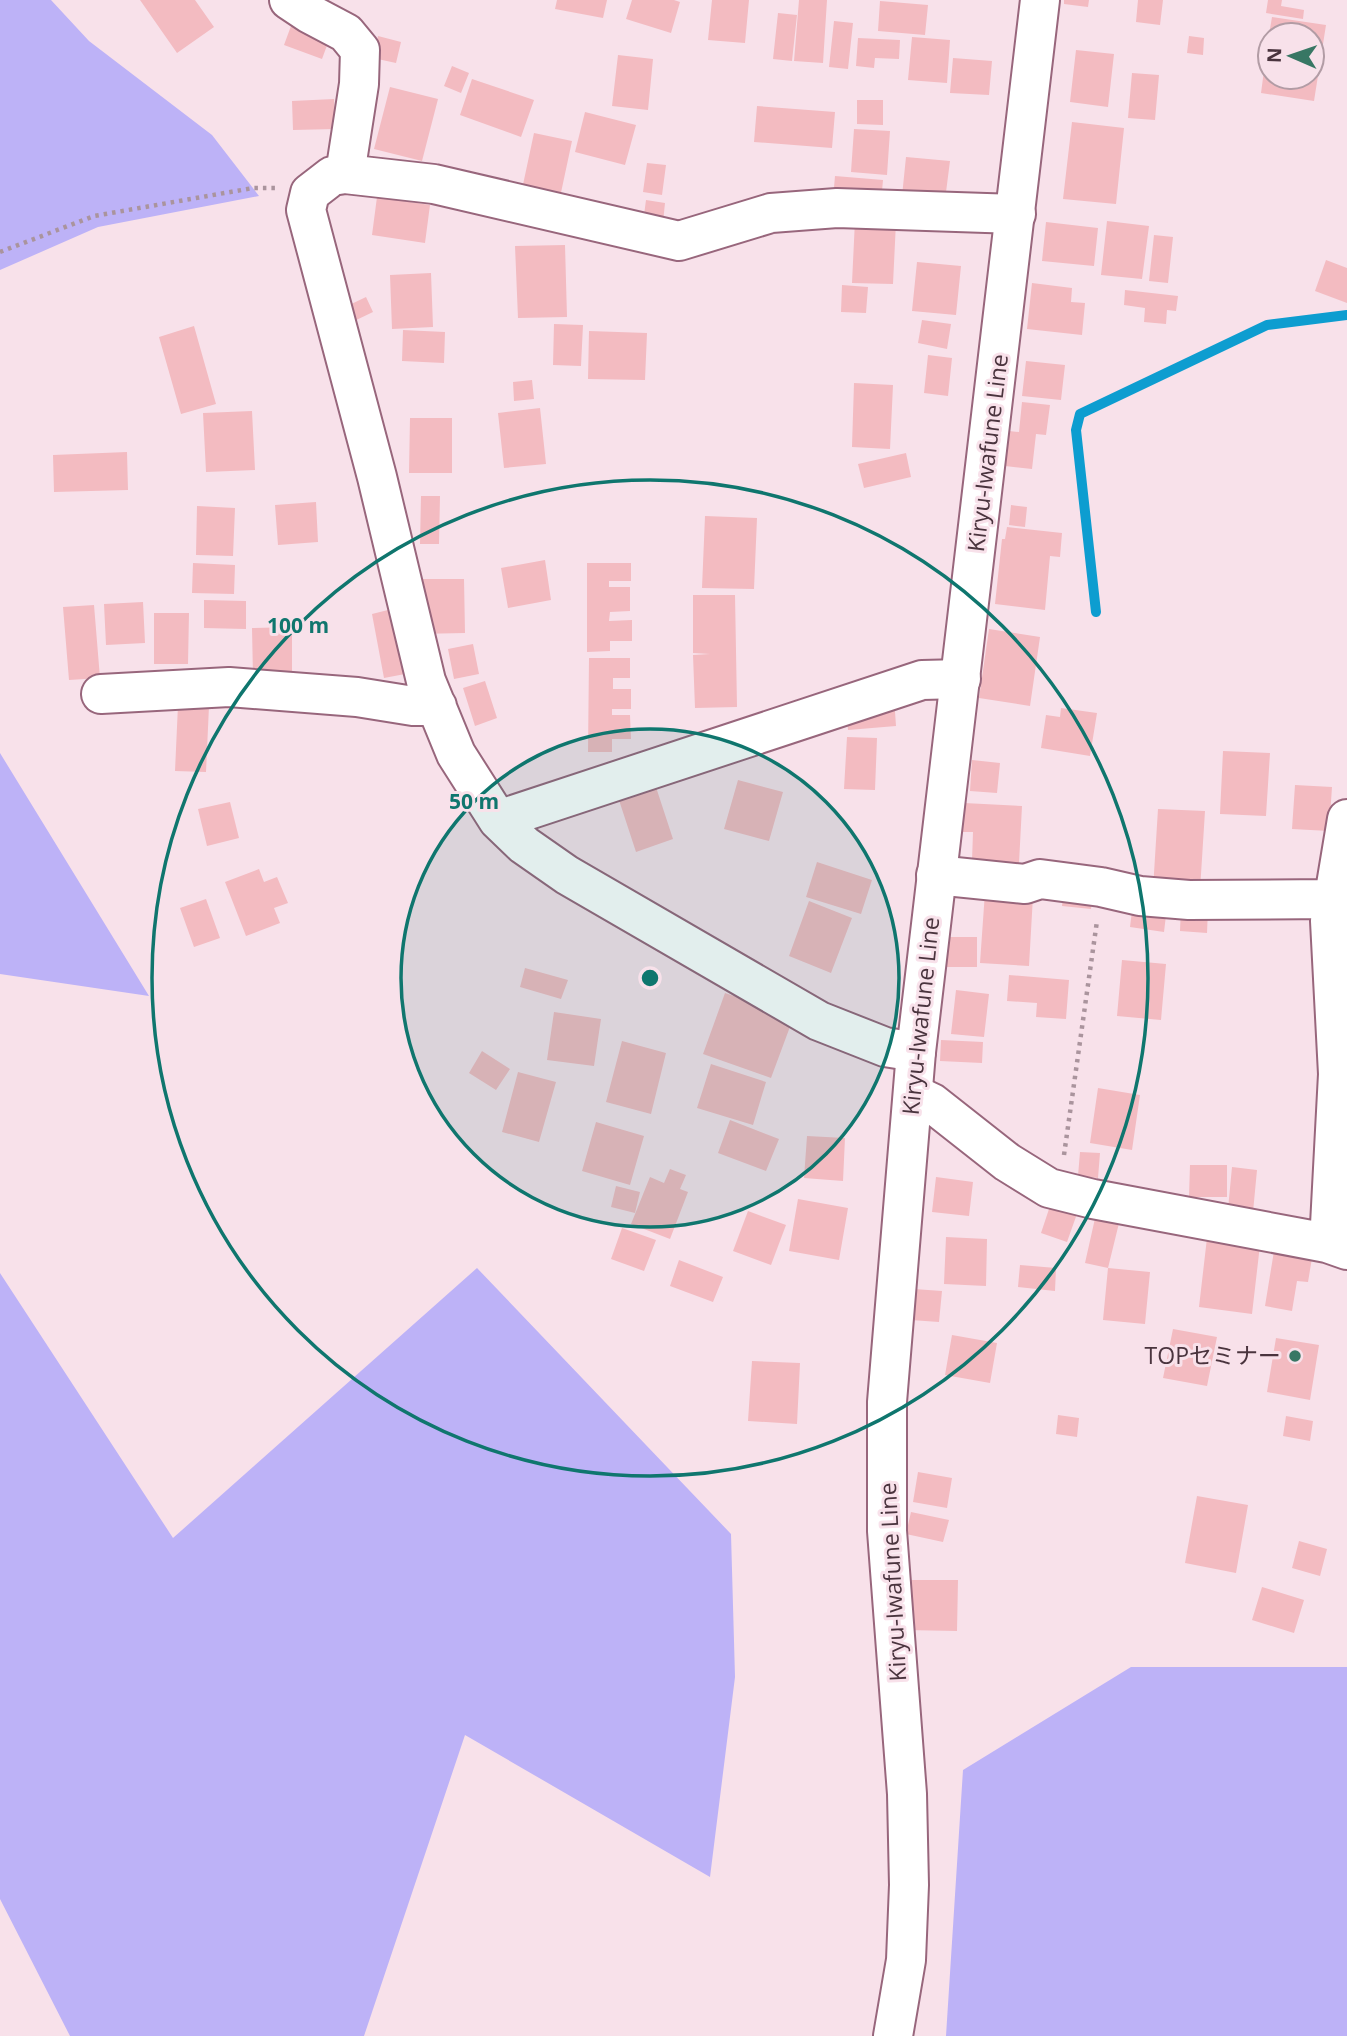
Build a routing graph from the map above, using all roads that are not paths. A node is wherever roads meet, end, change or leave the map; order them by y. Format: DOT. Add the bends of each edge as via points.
graph roads {
  1 [pos="289,0"];
  2 [pos="1040,0"];
  3 [pos="345,174"];
  4 [pos="1016,214"];
  5 [pos="961,679"];
  6 [pos="432,693"];
  7 [pos="101,694"];
  8 [pos="1347,819"];
  9 [pos="511,832"];
  10 [pos="936,875"];
  11 [pos="1332,899"];
  12 [pos="916,1052"];
  13 [pos="913,1094"];
  14 [pos="1337,1246"];
  15 [pos="893,2036"];
  1 -- 3 [label="main road" via="346,33 360,50"];
  2 -- 4 [label="main road, Kiryu-Iwafune Line"];
  3 -- 4 [label="main road" via="434,184 678,241 771,213 837,208"];
  3 -- 6 [label="main road" via="332,176 310,193 306,210"];
  4 -- 5 [label="main road, Kiryu-Iwafune Line"];
  5 -- 9 [label="main road" via="922,680"];
  5 -- 10 [label="main road, Kiryu-Iwafune Line"];
  6 -- 7 [label="main road" via="413,706 229,687"];
  6 -- 9 [label="main road" via="456,754"];
  8 -- 11 [label="main road"];
  9 -- 12 [label="main road" via="567,875 819,1021 886,1047"];
  10 -- 11 [label="main road" via="1025,884 1040,879 1189,900"];
  10 -- 12 [label="main road, Kiryu-Iwafune Line"];
  11 -- 14 [label="main road" via="1338,1074 1330,1226"];
  12 -- 13 [label="main road, Kiryu-Iwafune Line"];
  13 -- 14 [label="main road" via="1049,1188"];
  13 -- 15 [label="main road, Kiryu-Iwafune Line" via="887,1402 887,1531 907,1794 909,1885 906,1960"];
}
